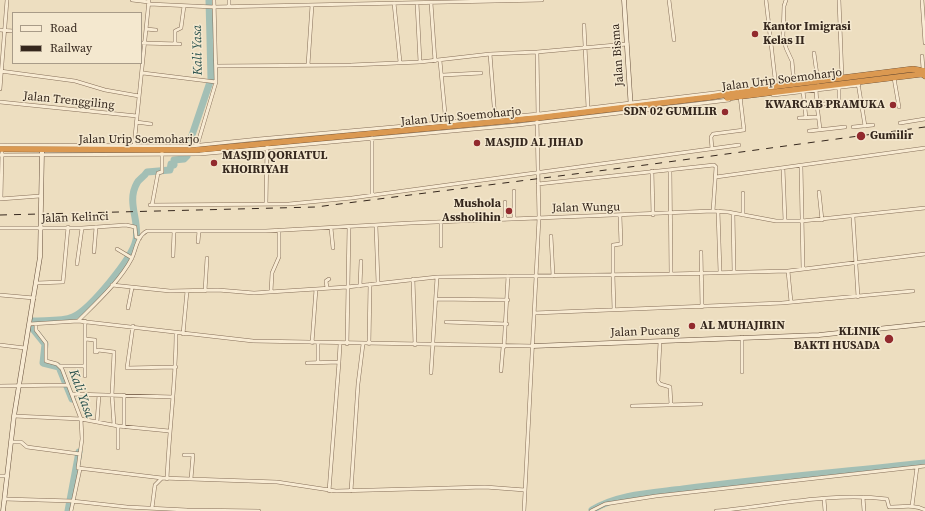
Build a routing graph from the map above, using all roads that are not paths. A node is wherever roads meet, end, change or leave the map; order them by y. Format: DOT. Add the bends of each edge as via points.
graph roads {
  1 [pos="7,0"];
  2 [pos="132,0"];
  3 [pos="214,0"];
  4 [pos="229,0"];
  5 [pos="271,0"];
  6 [pos="285,0"];
  7 [pos="300,0"];
  8 [pos="508,0"];
  9 [pos="542,0"];
  10 [pos="624,0"];
  11 [pos="669,0"];
  12 [pos="766,0"];
  13 [pos="786,0"];
  14 [pos="839,0"];
  15 [pos="922,0"];
  16 [pos="449,1"];
  17 [pos="480,1"];
  18 [pos="149,2"];
  19 [pos="384,2"];
  20 [pos="420,2"];
  21 [pos="394,3"];
  22 [pos="431,3"];
  23 [pos="284,5"];
  24 [pos="300,5"];
  25 [pos="312,5"];
  26 [pos="184,6"];
  27 [pos="229,6"];
  28 [pos="270,6"];
  29 [pos="212,7"];
  30 [pos="584,26"];
  31 [pos="146,29"];
  32 [pos="2,30"];
  33 [pos="156,30"];
  34 [pos="12,31"];
  35 [pos="674,40"];
  36 [pos="143,43"];
  37 [pos="925,43"];
  38 [pos="175,44"];
  39 [pos="180,44"];
  40 [pos="627,44"];
  41 [pos="586,47"];
  42 [pos="537,52"];
  43 [pos="814,53"];
  44 [pos="490,54"];
  45 [pos="922,56"];
  46 [pos="440,60"];
  47 [pos="435,61"];
  48 [pos="400,62"];
  49 [pos="420,62"];
  50 [pos="308,64"];
  51 [pos="216,66"];
  52 [pos="1,71"];
  53 [pos="142,72"];
  54 [pos="924,72"];
  55 [pos="481,73"];
  56 [pos="443,75"];
  57 [pos="894,77"];
  58 [pos="212,81"];
  59 [pos="841,82"];
  60 [pos="794,84"];
  61 [pos="858,84"];
  62 [pos="817,85"];
  63 [pos="776,86"];
  64 [pos="0,90"];
  65 [pos="803,90"];
  66 [pos="140,96"];
  67 [pos="741,97"];
  68 [pos="0,102"];
  69 [pos="817,105"];
  70 [pos="631,107"];
  71 [pos="899,107"];
  72 [pos="588,110"];
  73 [pos="137,116"];
  74 [pos="818,117"];
  75 [pos="799,118"];
  76 [pos="806,118"];
  77 [pos="538,119"];
  78 [pos="925,119"];
  79 [pos="495,120"];
  80 [pos="136,122"];
  81 [pos="151,124"];
  82 [pos="446,124"];
  83 [pos="900,124"];
  84 [pos="873,125"];
  85 [pos="864,126"];
  86 [pos="844,127"];
  87 [pos="853,127"];
  88 [pos="820,129"];
  89 [pos="808,131"];
  90 [pos="372,137"];
  91 [pos="278,143"];
  92 [pos="0,145"];
  93 [pos="739,145"];
  94 [pos="267,146"];
  95 [pos="133,148"];
  96 [pos="196,148"];
  97 [pos="925,148"];
  98 [pos="712,149"];
  99 [pos="1,153"];
  100 [pos="162,153"];
  101 [pos="41,154"];
  102 [pos="801,166"];
  103 [pos="783,168"];
  104 [pos="670,170"];
  105 [pos="652,171"];
  106 [pos="538,172"];
  107 [pos="716,177"];
  108 [pos="538,184"];
  109 [pos="514,191"];
  110 [pos="819,192"];
  111 [pos="743,193"];
  112 [pos="372,195"];
  113 [pos="40,196"];
  114 [pos="1,198"];
  115 [pos="505,202"];
  116 [pos="266,204"];
  117 [pos="925,208"];
  118 [pos="713,211"];
  119 [pos="718,212"];
  120 [pos="733,213"];
  121 [pos="671,214"];
  122 [pos="653,215"];
  123 [pos="743,215"];
  124 [pos="620,216"];
  125 [pos="853,217"];
  126 [pos="539,218"];
  127 [pos="514,219"];
  128 [pos="505,220"];
  129 [pos="822,220"];
  130 [pos="785,221"];
  131 [pos="441,222"];
  132 [pos="802,222"];
  133 [pos="376,226"];
  134 [pos="68,227"];
  135 [pos="96,227"];
  136 [pos="349,227"];
  137 [pos="0,228"];
  138 [pos="82,228"];
  139 [pos="331,228"];
  140 [pos="40,229"];
  141 [pos="279,230"];
  142 [pos="199,231"];
  143 [pos="174,232"];
  144 [pos="551,236"];
  145 [pos="139,238"];
  146 [pos="198,242"];
  147 [pos="441,246"];
  148 [pos="333,248"];
  149 [pos="117,249"];
  150 [pos="94,252"];
  151 [pos="701,252"];
  152 [pos="925,254"];
  153 [pos="173,256"];
  154 [pos="131,257"];
  155 [pos="207,258"];
  156 [pos="361,261"];
  157 [pos="856,262"];
  158 [pos="77,264"];
  159 [pos="803,269"];
  160 [pos="788,271"];
  161 [pos="720,272"];
  162 [pos="734,272"];
  163 [pos="671,274"];
  164 [pos="701,274"];
  165 [pos="613,275"];
  166 [pos="508,276"];
  167 [pos="536,276"];
  168 [pos="553,276"];
  169 [pos="437,277"];
  170 [pos="329,279"];
  171 [pos="413,279"];
  172 [pos="37,283"];
  173 [pos="378,283"];
  174 [pos="370,284"];
  175 [pos="112,285"];
  176 [pos="360,286"];
  177 [pos="132,288"];
  178 [pos="327,288"];
  179 [pos="347,288"];
  180 [pos="316,289"];
  181 [pos="205,291"];
  182 [pos="913,291"];
  183 [pos="271,292"];
  184 [pos="186,293"];
  185 [pos="0,295"];
  186 [pos="858,297"];
  187 [pos="34,298"];
  188 [pos="436,299"];
  189 [pos="508,300"];
  190 [pos="791,302"];
  191 [pos="702,307"];
  192 [pos="128,308"];
  193 [pos="614,310"];
  194 [pos="534,313"];
  195 [pos="78,321"];
  196 [pos="85,321"];
  197 [pos="446,322"];
  198 [pos="34,324"];
  199 [pos="507,324"];
  200 [pos="925,324"];
  201 [pos="133,326"];
  202 [pos="176,333"];
  203 [pos="183,334"];
  204 [pos="742,337"];
  205 [pos="85,339"];
  206 [pos="660,342"];
  207 [pos="312,343"];
  208 [pos="318,343"];
  209 [pos="340,344"];
  210 [pos="347,344"];
  211 [pos="363,344"];
  212 [pos="369,344"];
  213 [pos="0,345"];
  214 [pos="415,345"];
  215 [pos="434,346"];
  216 [pos="533,346"];
  217 [pos="504,347"];
  218 [pos="25,348"];
  219 [pos="318,362"];
  220 [pos="339,362"];
  221 [pos="307,363"];
  222 [pos="60,366"];
  223 [pos="85,366"];
  224 [pos="176,367"];
  225 [pos="500,371"];
  226 [pos="742,372"];
  227 [pos="430,373"];
  228 [pos="85,376"];
  229 [pos="66,385"];
  230 [pos="0,386"];
  231 [pos="18,387"];
  232 [pos="73,394"];
  233 [pos="98,395"];
  234 [pos="112,395"];
  235 [pos="124,395"];
  236 [pos="173,397"];
  237 [pos="701,404"];
  238 [pos="671,405"];
  239 [pos="632,406"];
  240 [pos="14,416"];
  241 [pos="79,419"];
  242 [pos="97,422"];
  243 [pos="114,425"];
  244 [pos="118,426"];
  245 [pos="124,426"];
  246 [pos="169,431"];
  247 [pos="11,442"];
  248 [pos="118,448"];
  249 [pos="79,454"];
  250 [pos="184,455"];
  251 [pos="925,466"];
  252 [pos="917,467"];
  253 [pos="80,468"];
  254 [pos="0,476"];
  255 [pos="7,476"];
  256 [pos="162,478"];
  257 [pos="167,479"];
  258 [pos="191,479"];
  259 [pos="524,490"];
  260 [pos="329,491"];
  261 [pos="351,491"];
  262 [pos="864,497"];
  263 [pos="5,499"];
  264 [pos="824,499"];
  265 [pos="71,501"];
  266 [pos="912,506"];
  267 [pos="152,508"];
  268 [pos="195,510"];
  269 [pos="925,510"];
  270 [pos="3,511"];
  271 [pos="71,511"];
  272 [pos="259,511"];
  273 [pos="524,511"];
  274 [pos="591,511"];
  275 [pos="716,511"];
  276 [pos="825,511"];
  277 [pos="864,511"];
  1 -- 32 [label="street"];
  2 -- 18 [label="street"];
  3 -- 29 [label="street"];
  4 -- 27 [label="street"];
  5 -- 28 [label="street"];
  6 -- 23 [label="street"];
  7 -- 24 [label="street"];
  8 -- 9 [label="street"];
  8 -- 17 [label="street"];
  10 -- 40 [label="street, Jalan Bisma"];
  11 -- 35 [label="street"];
  12 -- 63 [label="street"];
  13 -- 60 [label="street" via="783,36 792,61"];
  14 -- 59 [label="street"];
  15 -- 37 [label="street"];
  16 -- 17 [label="street"];
  16 -- 22 [label="street"];
  18 -- 26 [label="street"];
  18 -- 31 [label="street"];
  19 -- 21 [label="street"];
  19 -- 25 [label="street"];
  20 -- 21 [label="street"];
  20 -- 22 [label="street"];
  20 -- 49 [label="street"];
  21 -- 48 [label="street"];
  22 -- 47 [label="street"];
  23 -- 24 [label="street"];
  23 -- 28 [label="street"];
  24 -- 25 [label="street"];
  25 -- 50 [label="street"];
  26 -- 29 [label="street"];
  26 -- 38 [label="street" via="181,28 175,31"];
  27 -- 28 [label="street"];
  27 -- 29 [label="street"];
  29 -- 51 [label="street"];
  30 -- 41 [label="street"];
  31 -- 33 [label="street"];
  31 -- 36 [label="street"];
  32 -- 34 [label="street"];
  32 -- 52 [label="street"];
  36 -- 38 [label="street"];
  36 -- 53 [label="street"];
  38 -- 39 [label="street"];
  40 -- 41 [label="street"];
  40 -- 70 [label="street, Jalan Bisma"];
  41 -- 42 [label="street"];
  41 -- 72 [label="street"];
  42 -- 44 [label="street"];
  42 -- 77 [label="street"];
  43 -- 62 [label="street"];
  44 -- 46 [label="street"];
  44 -- 79 [label="street"];
  45 -- 54 [label="street"];
  46 -- 47 [label="street"];
  46 -- 56 [label="street"];
  47 -- 49 [label="street"];
  48 -- 49 [label="street"];
  48 -- 50 [label="street"];
  50 -- 51 [label="street"];
  51 -- 58 [label="street"];
  52 -- 64 [label="street"];
  52 -- 66 [label="street" via="75,81 105,90"];
  53 -- 58 [label="street"];
  53 -- 66 [label="street"];
  54 -- 57 [label="highway, Jalan Urip Soemoharjo"];
  54 -- 59 [label="highway, Jalan Urip Soemoharjo" via="913,69"];
  55 -- 56 [label="street"];
  56 -- 82 [label="street"];
  57 -- 61 [label="highway, Jalan Urip Soemoharjo"];
  57 -- 71 [label="street"];
  58 -- 96 [label="street"];
  59 -- 61 [label="highway, Jalan Urip Soemoharjo"];
  59 -- 62 [label="highway, Jalan Urip Soemoharjo"];
  59 -- 62 [label="street"];
  59 -- 69 [label="street" via="839,101"];
  60 -- 62 [label="highway, Jalan Urip Soemoharjo"];
  60 -- 63 [label="highway, Jalan Urip Soemoharjo"];
  61 -- 85 [label="street"];
  62 -- 65 [label="highway, Jalan Urip Soemoharjo"];
  62 -- 69 [label="street"];
  63 -- 70 [label="highway, Jalan Urip Soemoharjo"];
  65 -- 67 [label="highway, Jalan Urip Soemoharjo"];
  65 -- 76 [label="street"];
  66 -- 73 [label="street"];
  67 -- 70 [label="highway, Jalan Urip Soemoharjo"];
  67 -- 77 [label="street"];
  67 -- 98 [label="street" via="744,130 712,134"];
  68 -- 73 [label="street, Jalan Trenggiling"];
  69 -- 74 [label="street"];
  70 -- 72 [label="highway, Jalan Urip Soemoharjo"];
  70 -- 77 [label="highway, Jalan Urip Soemoharjo"];
  72 -- 77 [label="highway, Jalan Urip Soemoharjo"];
  73 -- 80 [label="street"];
  74 -- 76 [label="street"];
  74 -- 88 [label="street"];
  75 -- 76 [label="street"];
  77 -- 79 [label="highway, Jalan Urip Soemoharjo"];
  77 -- 90 [label="highway, Jalan Urip Soemoharjo"];
  77 -- 106 [label="street"];
  78 -- 83 [label="street"];
  79 -- 82 [label="highway, Jalan Urip Soemoharjo"];
  80 -- 81 [label="street"];
  80 -- 95 [label="street"];
  82 -- 91 [label="highway, Jalan Urip Soemoharjo"];
  82 -- 96 [label="street"];
  84 -- 85 [label="street"];
  85 -- 87 [label="street"];
  86 -- 88 [label="street"];
  88 -- 89 [label="street"];
  90 -- 91 [label="highway, Jalan Urip Soemoharjo"];
  90 -- 94 [label="street"];
  90 -- 112 [label="street"];
  91 -- 94 [label="highway, Jalan Urip Soemoharjo"];
  91 -- 96 [label="highway, Jalan Urip Soemoharjo"];
  92 -- 95 [label="street"];
  93 -- 98 [label="street"];
  94 -- 100 [label="highway, Jalan Urip Soemoharjo"];
  94 -- 116 [label="street"];
  95 -- 96 [label="highway, Jalan Urip Soemoharjo"];
  95 -- 99 [label="highway, Jalan Urip Soemoharjo"];
  97 -- 102 [label="street"];
  98 -- 106 [label="street"];
  99 -- 101 [label="highway, Jalan Urip Soemoharjo"];
  99 -- 114 [label="street"];
  100 -- 101 [label="highway, Jalan Urip Soemoharjo"];
  100 -- 116 [label="street" via="162,171 158,173 151,205"];
  101 -- 113 [label="street"];
  102 -- 103 [label="street"];
  102 -- 132 [label="street"];
  103 -- 107 [label="street"];
  103 -- 130 [label="street"];
  104 -- 105 [label="street"];
  104 -- 107 [label="street" via="714,165"];
  104 -- 121 [label="street"];
  105 -- 108 [label="street"];
  105 -- 122 [label="street"];
  106 -- 108 [label="street"];
  106 -- 112 [label="street"];
  107 -- 118 [label="street"];
  108 -- 126 [label="street"];
  109 -- 127 [label="street"];
  110 -- 129 [label="street"];
  111 -- 123 [label="street"];
  112 -- 116 [label="street"];
  113 -- 114 [label="street"];
  113 -- 140 [label="street"];
  115 -- 128 [label="street"];
  117 -- 125 [label="street, Jalan Wungu"];
  118 -- 119 [label="street, Jalan Wungu"];
  118 -- 121 [label="street, Jalan Wungu"];
  119 -- 120 [label="street, Jalan Wungu"];
  119 -- 161 [label="street"];
  120 -- 123 [label="street, Jalan Wungu"];
  120 -- 162 [label="street"];
  121 -- 122 [label="street, Jalan Wungu"];
  121 -- 163 [label="street"];
  122 -- 124 [label="street, Jalan Wungu"];
  123 -- 130 [label="street, Jalan Wungu"];
  124 -- 126 [label="street, Jalan Wungu"];
  124 -- 165 [label="street" via="621,244 612,245"];
  125 -- 129 [label="street, Jalan Wungu"];
  125 -- 157 [label="street"];
  126 -- 127 [label="street"];
  126 -- 167 [label="street, Jalan Wungu"];
  127 -- 128 [label="street"];
  128 -- 131 [label="street"];
  129 -- 132 [label="street, Jalan Wungu"];
  130 -- 132 [label="street, Jalan Wungu"];
  131 -- 133 [label="street"];
  131 -- 147 [label="street"];
  132 -- 159 [label="street"];
  133 -- 136 [label="street"];
  133 -- 173 [label="street"];
  134 -- 138 [label="street, Jalan Kelinci"];
  134 -- 140 [label="street, Jalan Kelinci"];
  134 -- 172 [label="street" via="63,282"];
  135 -- 138 [label="street, Jalan Kelinci"];
  135 -- 145 [label="street, Jalan Kelinci" via="134,226"];
  135 -- 150 [label="street"];
  136 -- 139 [label="street"];
  136 -- 179 [label="street"];
  137 -- 140 [label="street, Jalan Kelinci"];
  138 -- 158 [label="street"];
  139 -- 141 [label="street"];
  139 -- 148 [label="street"];
  140 -- 172 [label="street"];
  141 -- 142 [label="street"];
  141 -- 183 [label="street" via="279,257 272,273"];
  142 -- 143 [label="street"];
  142 -- 146 [label="street"];
  143 -- 145 [label="street" via="147,232"];
  143 -- 153 [label="street"];
  144 -- 168 [label="street"];
  145 -- 154 [label="street"];
  149 -- 154 [label="street"];
  151 -- 164 [label="street"];
  152 -- 157 [label="street"];
  154 -- 175 [label="street"];
  155 -- 181 [label="street"];
  156 -- 176 [label="street"];
  157 -- 159 [label="street"];
  157 -- 186 [label="street"];
  159 -- 160 [label="street"];
  160 -- 162 [label="street"];
  160 -- 190 [label="street"];
  161 -- 162 [label="street"];
  161 -- 164 [label="street"];
  163 -- 164 [label="street"];
  163 -- 165 [label="street"];
  164 -- 191 [label="street"];
  165 -- 168 [label="street"];
  165 -- 193 [label="street"];
  166 -- 167 [label="street"];
  166 -- 169 [label="street"];
  166 -- 189 [label="street"];
  167 -- 168 [label="street"];
  167 -- 194 [label="street, Jalan Wungu"];
  169 -- 171 [label="street"];
  169 -- 188 [label="street"];
  170 -- 178 [label="street" via="326,281"];
  171 -- 173 [label="street"];
  171 -- 214 [label="street"];
  172 -- 187 [label="street"];
  173 -- 174 [label="street"];
  174 -- 176 [label="street"];
  174 -- 212 [label="street"];
  175 -- 177 [label="street"];
  175 -- 195 [label="street"];
  176 -- 179 [label="street"];
  177 -- 184 [label="street"];
  177 -- 192 [label="street"];
  178 -- 179 [label="street"];
  178 -- 180 [label="street"];
  179 -- 210 [label="street"];
  180 -- 183 [label="street"];
  180 -- 207 [label="street"];
  181 -- 183 [label="street"];
  181 -- 184 [label="street"];
  182 -- 186 [label="street"];
  184 -- 203 [label="street"];
  185 -- 187 [label="street"];
  186 -- 190 [label="street"];
  187 -- 198 [label="street"];
  188 -- 189 [label="street"];
  188 -- 215 [label="street"];
  189 -- 199 [label="street"];
  190 -- 191 [label="street"];
  191 -- 193 [label="street"];
  193 -- 194 [label="street"];
  194 -- 216 [label="street, Jalan Wungu"];
  195 -- 196 [label="street"];
  195 -- 198 [label="street"];
  196 -- 201 [label="street"];
  196 -- 205 [label="street"];
  197 -- 199 [label="street"];
  198 -- 218 [label="street"];
  198 -- 222 [label="street" via="46,343 46,361"];
  199 -- 217 [label="street"];
  200 -- 204 [label="street, Jalan Pucang" via="819,335"];
  201 -- 202 [label="street"];
  201 -- 224 [label="street" via="127,368"];
  202 -- 203 [label="street"];
  202 -- 224 [label="street"];
  203 -- 207 [label="street" via="253,341"];
  204 -- 206 [label="street, Jalan Pucang"];
  204 -- 226 [label="street"];
  205 -- 223 [label="street"];
  205 -- 234 [label="street" via="95,340 95,352 114,352"];
  206 -- 216 [label="street, Jalan Pucang"];
  206 -- 238 [label="street" via="658,381 670,387"];
  207 -- 208 [label="street"];
  208 -- 209 [label="street"];
  208 -- 219 [label="street"];
  209 -- 210 [label="street"];
  209 -- 220 [label="street"];
  210 -- 211 [label="street"];
  211 -- 212 [label="street"];
  211 -- 261 [label="street"];
  212 -- 214 [label="street"];
  213 -- 218 [label="street"];
  214 -- 215 [label="street"];
  215 -- 217 [label="street"];
  215 -- 227 [label="street"];
  216 -- 217 [label="street"];
  216 -- 259 [label="street, Jalan Wungu"];
  217 -- 225 [label="street"];
  218 -- 231 [label="street"];
  219 -- 220 [label="street"];
  219 -- 221 [label="street"];
  220 -- 260 [label="street"];
  222 -- 223 [label="street"];
  222 -- 229 [label="street"];
  223 -- 228 [label="street"];
  224 -- 236 [label="street"];
  229 -- 231 [label="street"];
  229 -- 232 [label="street"];
  230 -- 231 [label="street"];
  231 -- 240 [label="street"];
  232 -- 233 [label="street"];
  232 -- 241 [label="street"];
  233 -- 234 [label="street"];
  233 -- 242 [label="street"];
  234 -- 235 [label="street"];
  234 -- 243 [label="street"];
  235 -- 236 [label="street"];
  235 -- 245 [label="street"];
  236 -- 246 [label="street"];
  237 -- 238 [label="street"];
  238 -- 239 [label="street"];
  240 -- 241 [label="street"];
  240 -- 247 [label="street"];
  241 -- 242 [label="street"];
  241 -- 249 [label="street" via="82,439"];
  242 -- 243 [label="street"];
  243 -- 244 [label="street"];
  244 -- 245 [label="street"];
  244 -- 248 [label="street"];
  245 -- 246 [label="street"];
  246 -- 257 [label="street"];
  247 -- 249 [label="street" via="21,442 27,447"];
  247 -- 255 [label="street"];
  249 -- 253 [label="street"];
  250 -- 258 [label="street" via="193,455"];
  251 -- 252 [label="street"];
  252 -- 266 [label="street"];
  252 -- 274 [label="street" via="656,496 605,504"];
  253 -- 256 [label="street"];
  253 -- 265 [label="street"];
  254 -- 255 [label="street"];
  255 -- 263 [label="street"];
  256 -- 257 [label="street"];
  256 -- 267 [label="street" via="155,485"];
  257 -- 258 [label="street"];
  258 -- 260 [label="street" via="278,482"];
  259 -- 261 [label="street" via="485,487"];
  259 -- 273 [label="street, Jalan Wungu"];
  260 -- 261 [label="street"];
  262 -- 264 [label="street"];
  262 -- 266 [label="street" via="887,499 889,507"];
  262 -- 277 [label="street"];
  263 -- 265 [label="street"];
  263 -- 270 [label="street"];
  264 -- 275 [label="street"];
  264 -- 276 [label="street"];
  265 -- 267 [label="street"];
  265 -- 271 [label="street"];
  266 -- 269 [label="street"];
  267 -- 268 [label="street"];
  268 -- 272 [label="street"];
}
